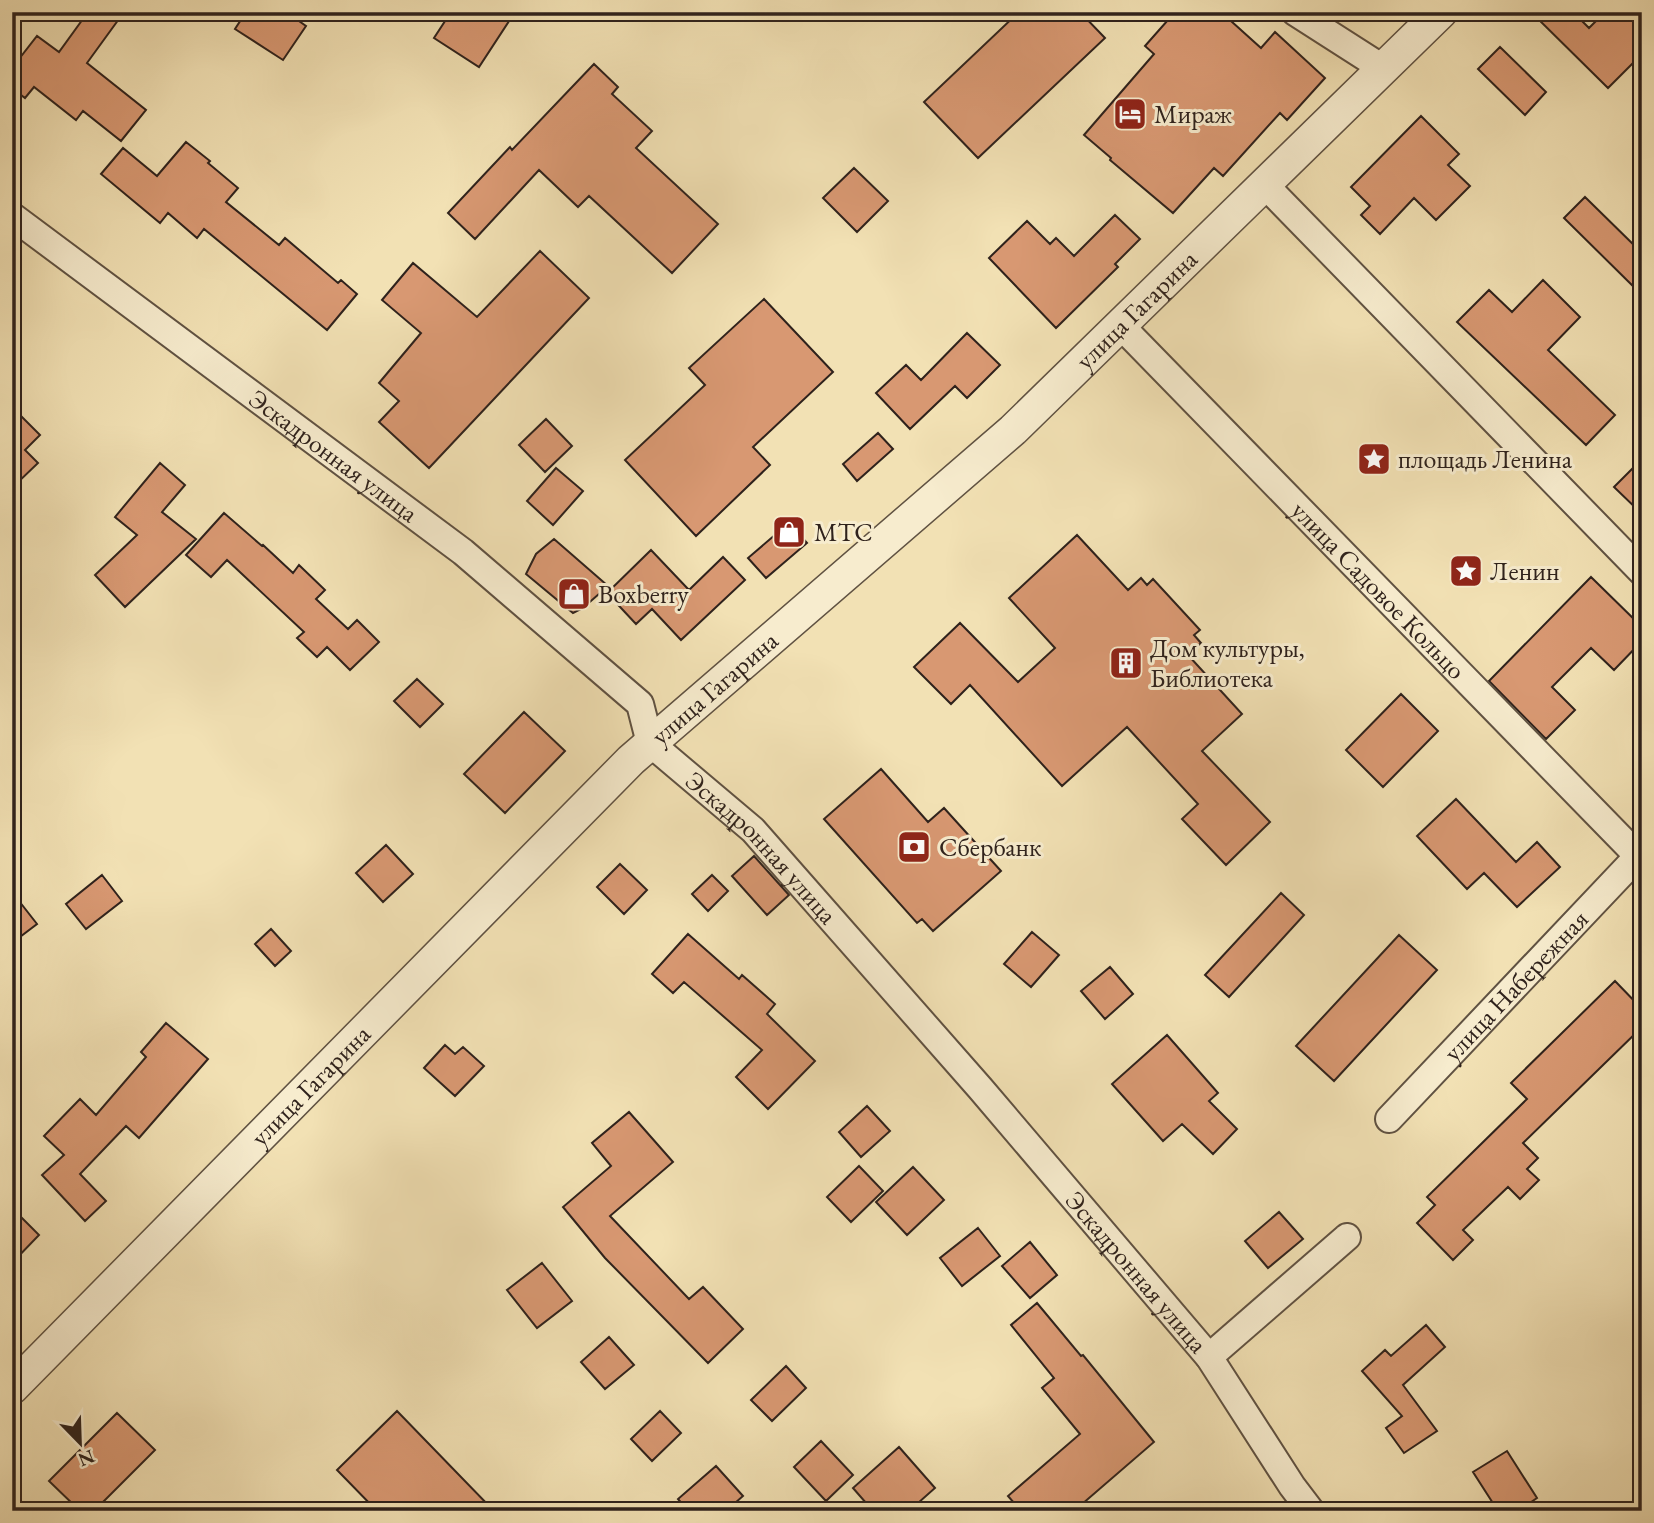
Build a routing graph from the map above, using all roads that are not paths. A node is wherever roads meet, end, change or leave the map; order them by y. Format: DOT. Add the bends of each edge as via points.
graph roads {
  1 [pos="1295,12"];
  2 [pos="1441,12"];
  3 [pos="1384,69"];
  4 [pos="1265,185"];
  5 [pos="12,216"];
  6 [pos="1121,326"];
  7 [pos="1642,572"];
  8 [pos="650,743"];
  9 [pos="1640,854"];
  10 [pos="1389,1119"];
  11 [pos="1347,1237"];
  12 [pos="1209,1357"];
  13 [pos="12,1388"];
  14 [pos="1311,1511"];
  1 -- 3 [label="street"];
  2 -- 3 [label="street, улица Гагарина"];
  3 -- 4 [label="street, улица Гагарина"];
  4 -- 6 [label="street, улица Гагарина"];
  4 -- 7 [label="street"];
  5 -- 8 [label="street, Эскадронная улица" via="463,552 640,704"];
  6 -- 8 [label="street, улица Гагарина" via="1013,430"];
  6 -- 9 [label="street, улица Садовое Кольцо"];
  8 -- 12 [label="street, Эскадронная улица" via="753,830"];
  8 -- 13 [label="street, улица Гагарина"];
  9 -- 10 [label="street, улица Набережная"];
  11 -- 12 [label="street"];
  12 -- 14 [label="street, Эскадронная улица"];
}
